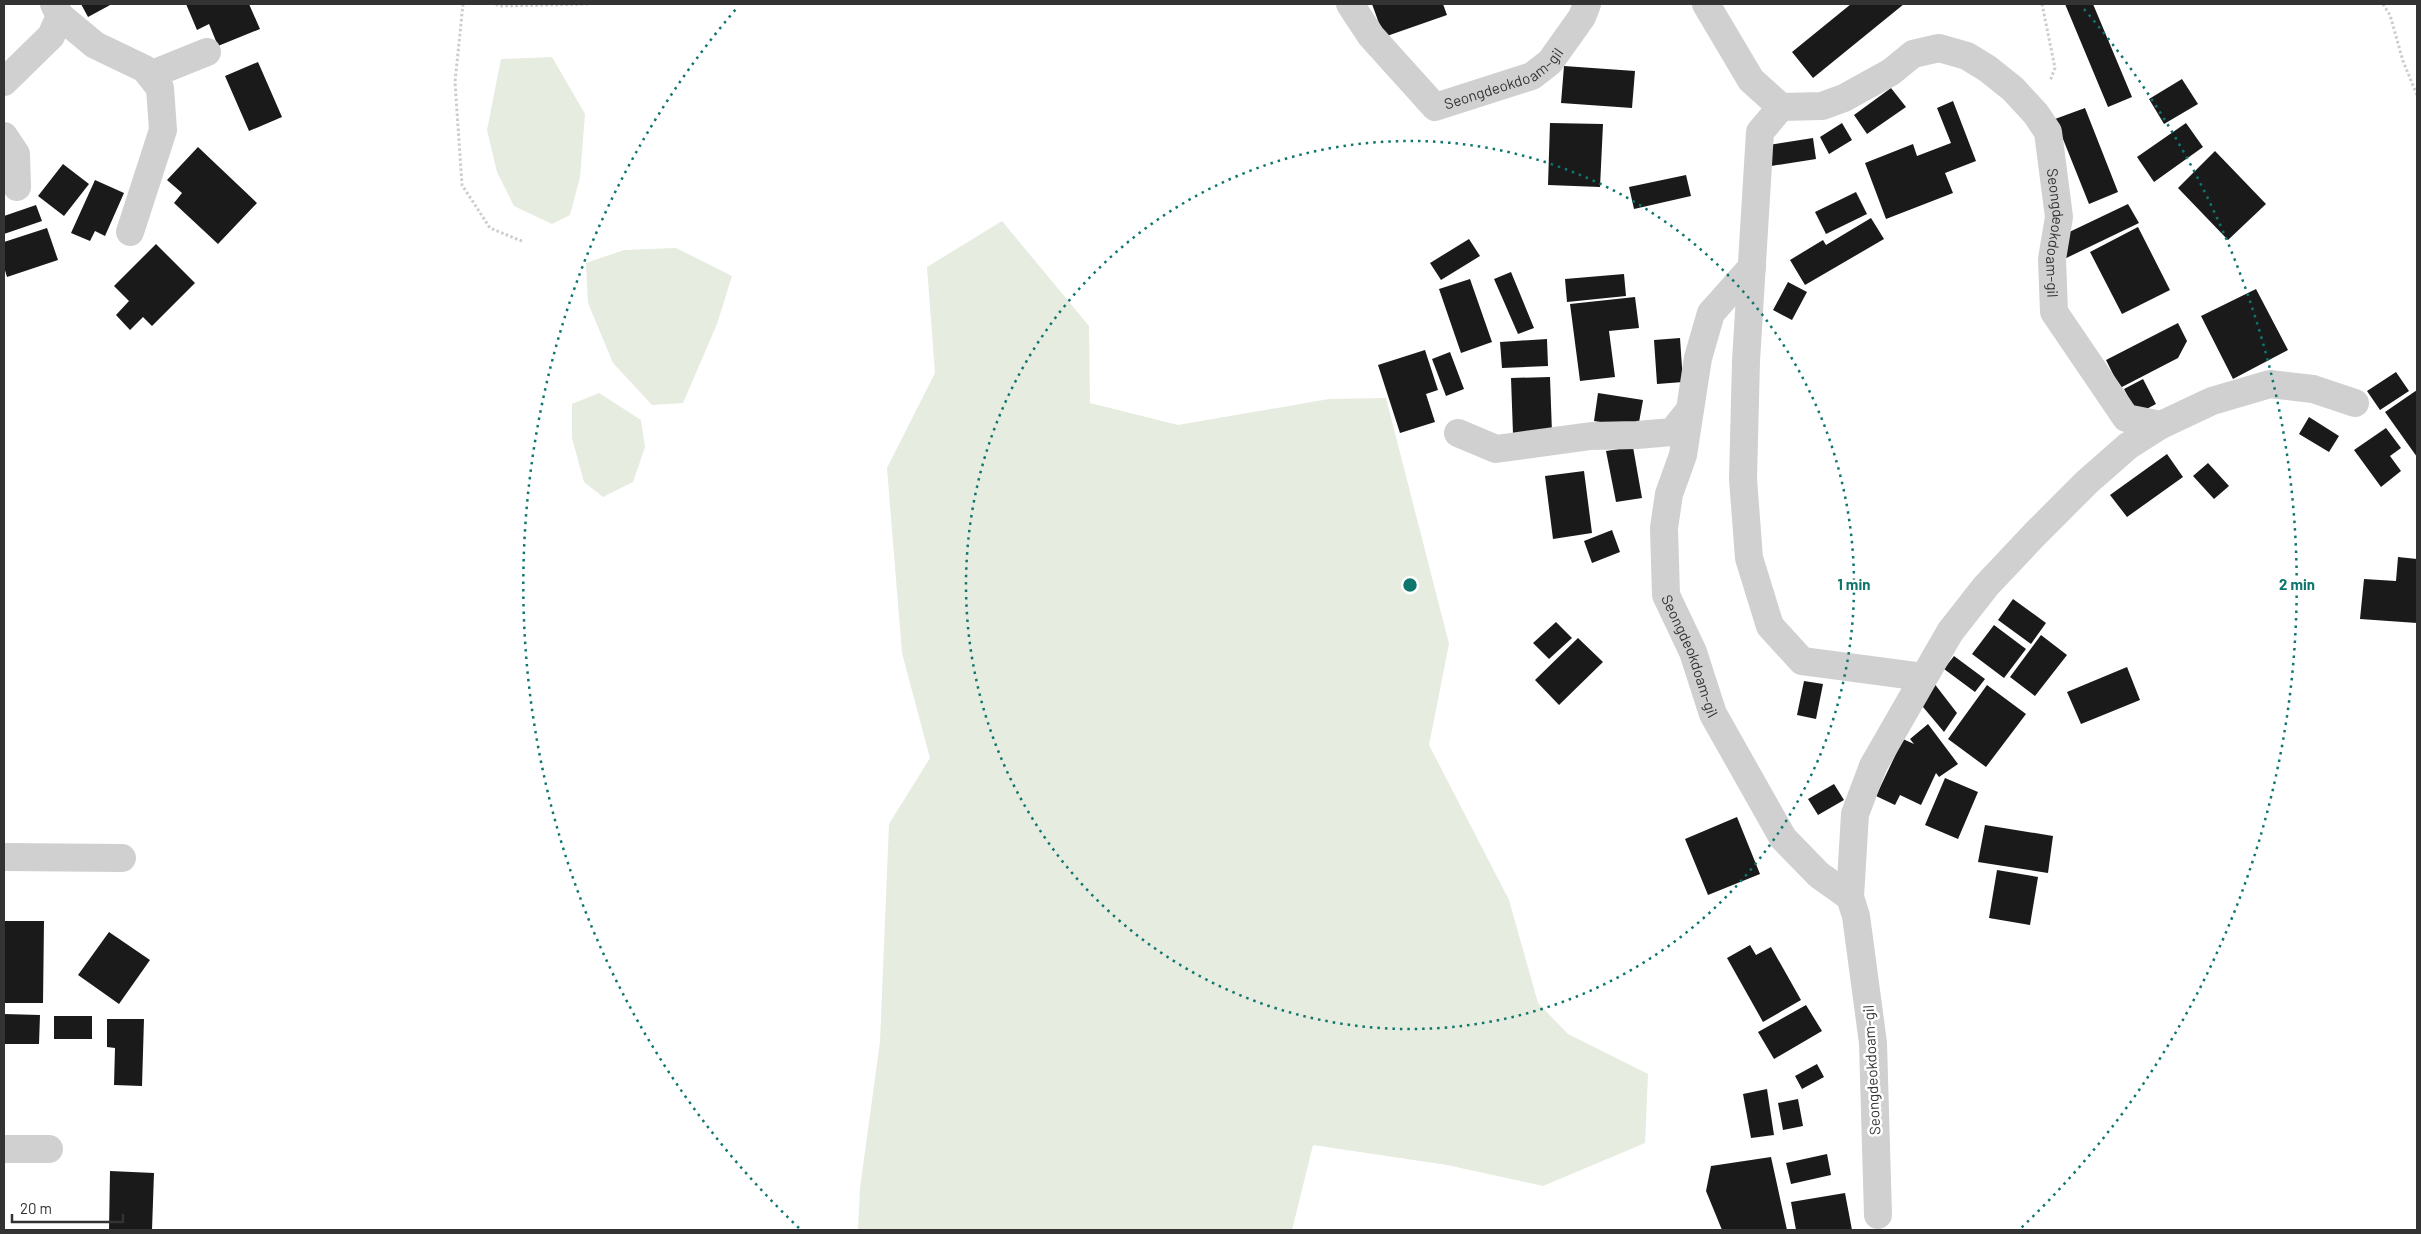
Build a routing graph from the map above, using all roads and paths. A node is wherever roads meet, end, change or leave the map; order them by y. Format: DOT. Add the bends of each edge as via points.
graph roads {
  1 [pos="463,4"];
  2 [pos="496,4"];
  3 [pos="588,4"];
  4 [pos="1350,4"];
  5 [pos="1587,4"];
  6 [pos="1706,4"];
  7 [pos="2042,4"];
  8 [pos="2383,4"];
  9 [pos="57,10"];
  10 [pos="207,52"];
  11 [pos="150,76"];
  12 [pos="4,82"];
  13 [pos="2417,95"];
  14 [pos="1781,107"];
  15 [pos="2036,114"];
  16 [pos="4,136"];
  17 [pos="17,187"];
  18 [pos="130,232"];
  19 [pos="524,242"];
  20 [pos="1752,267"];
  21 [pos="2355,403"];
  22 [pos="1689,411"];
  23 [pos="2161,425"];
  24 [pos="1458,433"];
  25 [pos="1922,677"];
  26 [pos="4,857"];
  27 [pos="122,858"];
  28 [pos="1850,897"];
  29 [pos="4,1149"];
  30 [pos="49,1149"];
  31 [pos="1878,1215"];
  1 -- 19 [label="path" via="455,82 462,185 490,228"];
  2 -- 3 [label="path"];
  4 -- 5 [label="street, Seongdeokdoam-gil" via="1371,36 1435,107 1532,76 1550,62 1582,17"];
  6 -- 14 [label="street" via="1751,80"];
  7 -- 15 [label="path" via="2055,68"];
  8 -- 13 [label="path" via="2390,15"];
  9 -- 11 [label="street" via="95,45 145,68"];
  9 -- 12 [label="street" via="51,36"];
  10 -- 11 [label="street"];
  11 -- 18 [label="street" via="160,88 163,130"];
  14 -- 15 [label="street, Seongdeokdoam-gil" via="1822,106 1844,98 1891,72 1914,54 1938,48 1967,56 1988,70 2013,89"];
  14 -- 20 [label="street" via="1760,132"];
  15 -- 23 [label="street, Seongdeokdoam-gil" via="2048,132 2059,217 2052,259 2054,312 2126,418"];
  16 -- 17 [label="street" via="16,154"];
  20 -- 22 [label="street, Seongdeokdoam-gil" via="1711,314 1698,358"];
  20 -- 25 [label="street" via="1743,479 1749,558 1770,626 1802,662"];
  21 -- 23 [label="street, Seongdeokdoam-gil" via="2313,389 2270,384 2212,401"];
  22 -- 24 [label="street" via="1672,432 1591,436 1496,450"];
  22 -- 28 [label="street, Seongdeokdoam-gil" via="1683,455 1669,494 1664,528 1666,594 1693,652 1713,714 1783,838 1819,874"];
  23 -- 25 [label="street, Seongdeokdoam-gil" via="2128,446 2035,534 1986,586 1950,632"];
  25 -- 28 [label="street, Seongdeokdoam-gil" via="1873,766 1855,814"];
  26 -- 27 [label="street"];
  28 -- 31 [label="street, Seongdeokdoam-gil" via="1856,916 1873,1043"];
  29 -- 30 [label="street"];
}
